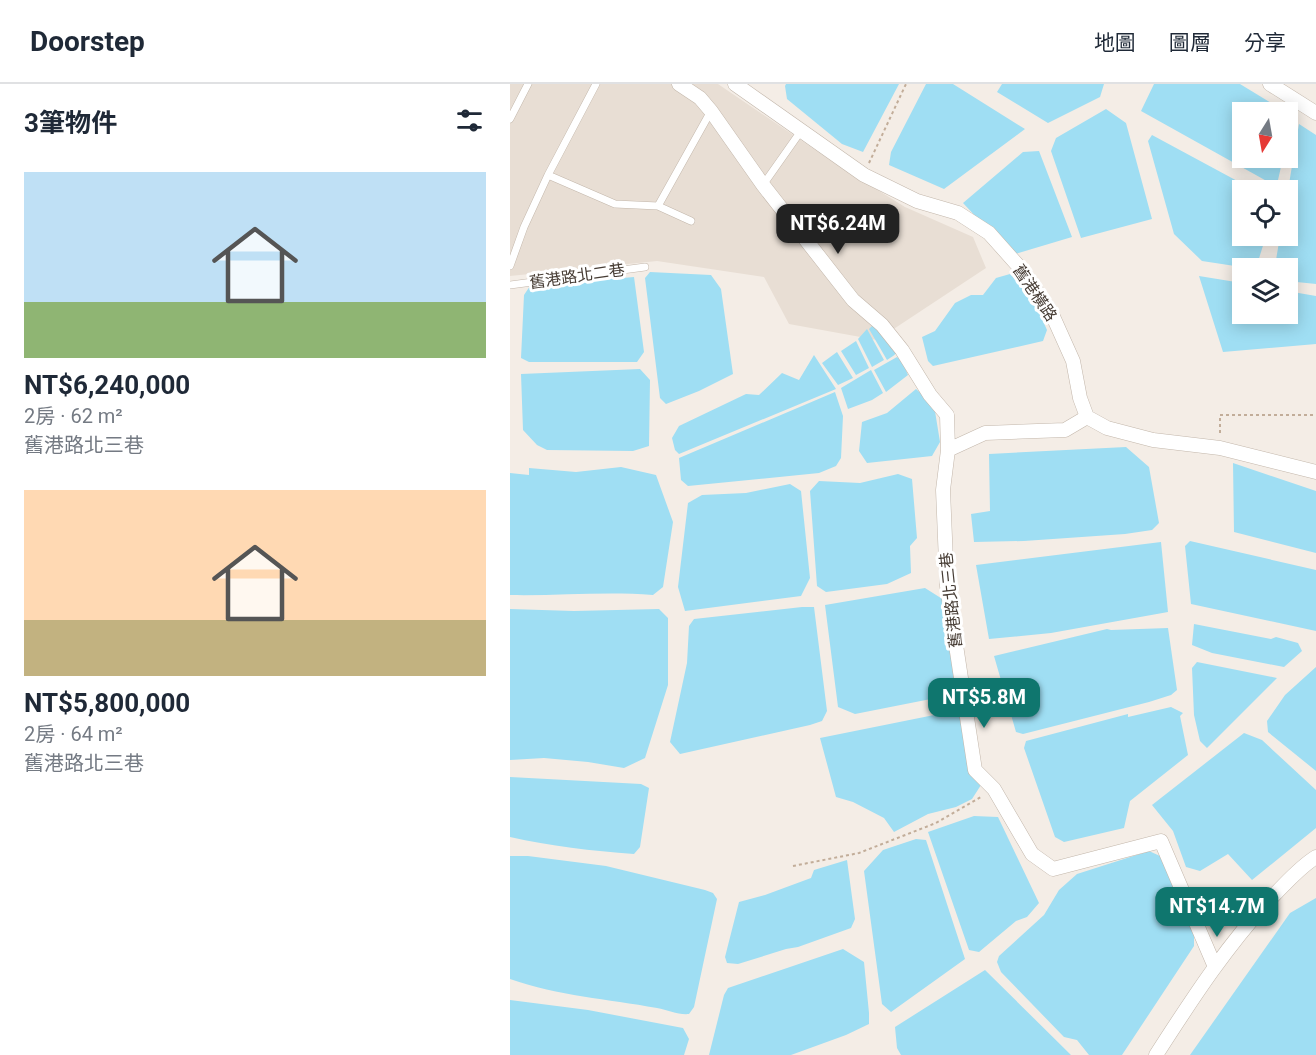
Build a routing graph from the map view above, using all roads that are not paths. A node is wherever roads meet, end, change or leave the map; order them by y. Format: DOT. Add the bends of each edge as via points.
graph roads {
  1 [pos="528,84"];
  2 [pos="596,84"];
  3 [pos="679,84"];
  4 [pos="735,84"];
  5 [pos="1270,84"];
  6 [pos="711,111"];
  7 [pos="1316,113"];
  8 [pos="510,119"];
  9 [pos="801,131"];
  10 [pos="548,175"];
  11 [pos="763,185"];
  12 [pos="658,206"];
  13 [pos="691,222"];
  14 [pos="510,266"];
  15 [pos="645,267"];
  16 [pos="510,285"];
  17 [pos="1087,417"];
  18 [pos="948,450"];
  19 [pos="1316,471"];
  20 [pos="1316,857"];
  21 [pos="1215,967"];
  22 [pos="1156,1055"];
  1 -- 8 [label="lane"];
  2 -- 10 [label="lane, 舊港路北二巷"];
  3 -- 6 [label="street, 舊港路北三巷"];
  4 -- 9 [label="street, 舊港橫路"];
  5 -- 7 [label="street"];
  6 -- 11 [label="street, 舊港路北三巷"];
  6 -- 12 [label="lane"];
  9 -- 11 [label="lane"];
  9 -- 17 [label="street, 舊港橫路" via="864,175 917,201 958,213 989,232 1051,312 1072,361"];
  10 -- 12 [label="lane" via="615,204"];
  10 -- 14 [label="lane, 舊港路北二巷"];
  11 -- 18 [label="street, 舊港路北三巷" via="853,300 882,325 902,350 946,415"];
  12 -- 13 [label="lane"];
  15 -- 16 [label="lane, 舊港路北二巷"];
  17 -- 18 [label="street" via="1065,430 985,433"];
  17 -- 19 [label="street" via="1107,428 1154,440 1220,447"];
  18 -- 21 [label="street, 舊港路北三巷" via="943,489 946,586 975,770 994,789 1032,854 1053,869 1161,841"];
  20 -- 21 [label="street" via="1251,919"];
  21 -- 22 [label="street"];
}
